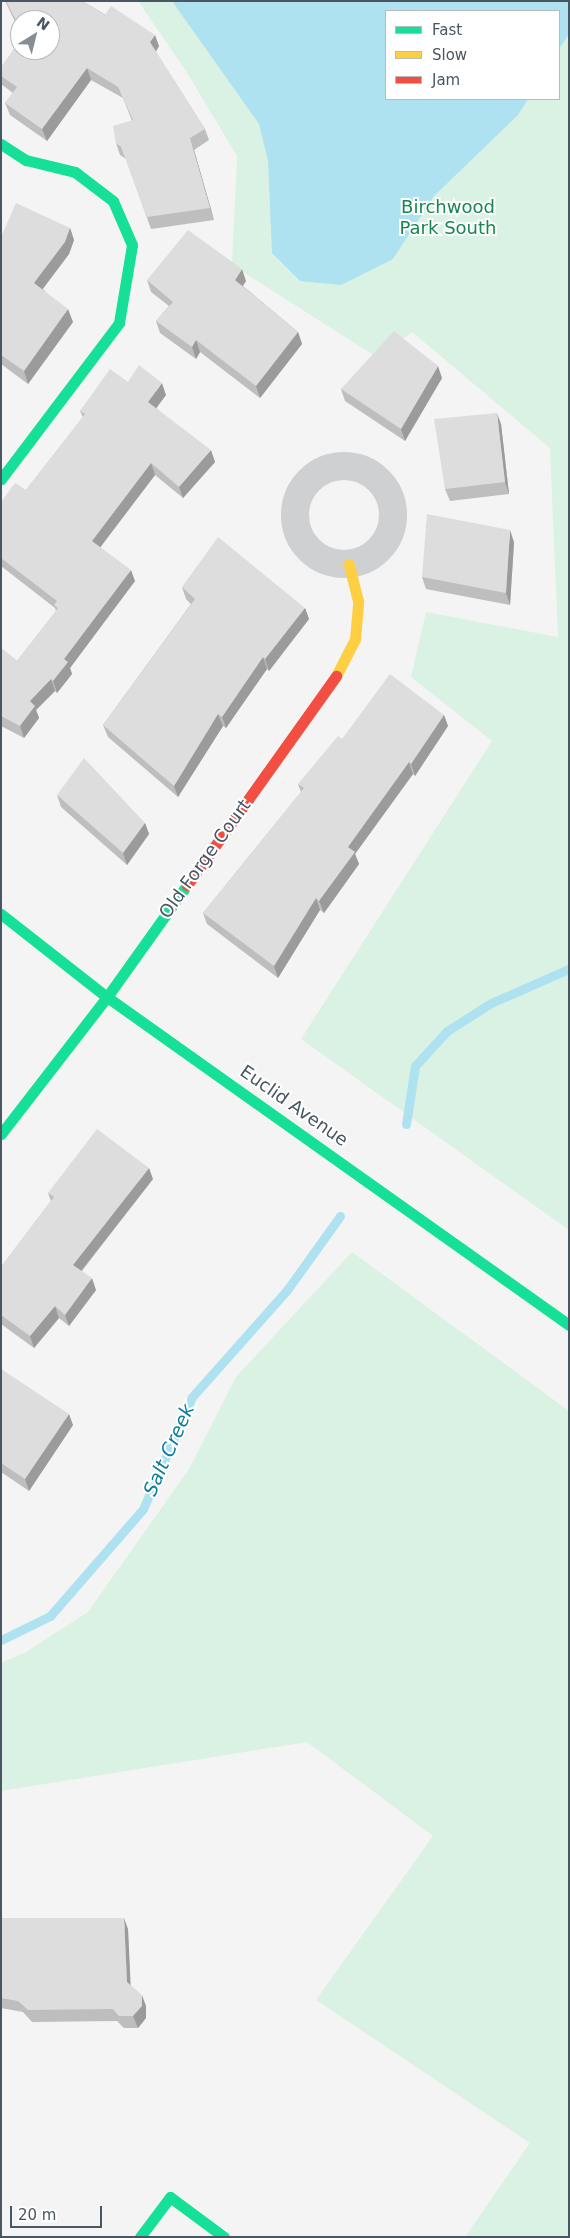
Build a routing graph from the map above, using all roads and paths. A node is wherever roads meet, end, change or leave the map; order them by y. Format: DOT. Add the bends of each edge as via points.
graph roads {
  1 [pos="1,144"];
  2 [pos="1,479"];
  3 [pos="350,564"];
  4 [pos="1,914"];
  5 [pos="107,996"];
  6 [pos="1,1134"];
  7 [pos="569,1325"];
  8 [pos="140,2237"];
  9 [pos="224,2237"];
  1 -- 2 [label="street" via="26,160 75,172 113,201 132,245 119,324"];
  3 -- 5 [label="street, Old Forge Court" via="358,601 355,639 337,674"];
  4 -- 5 [label="street, Euclid Avenue"];
  5 -- 6 [label="street, Old Forge Court"];
  5 -- 7 [label="street, Euclid Avenue"];
  8 -- 9 [label="street" via="170,2197"];
}
